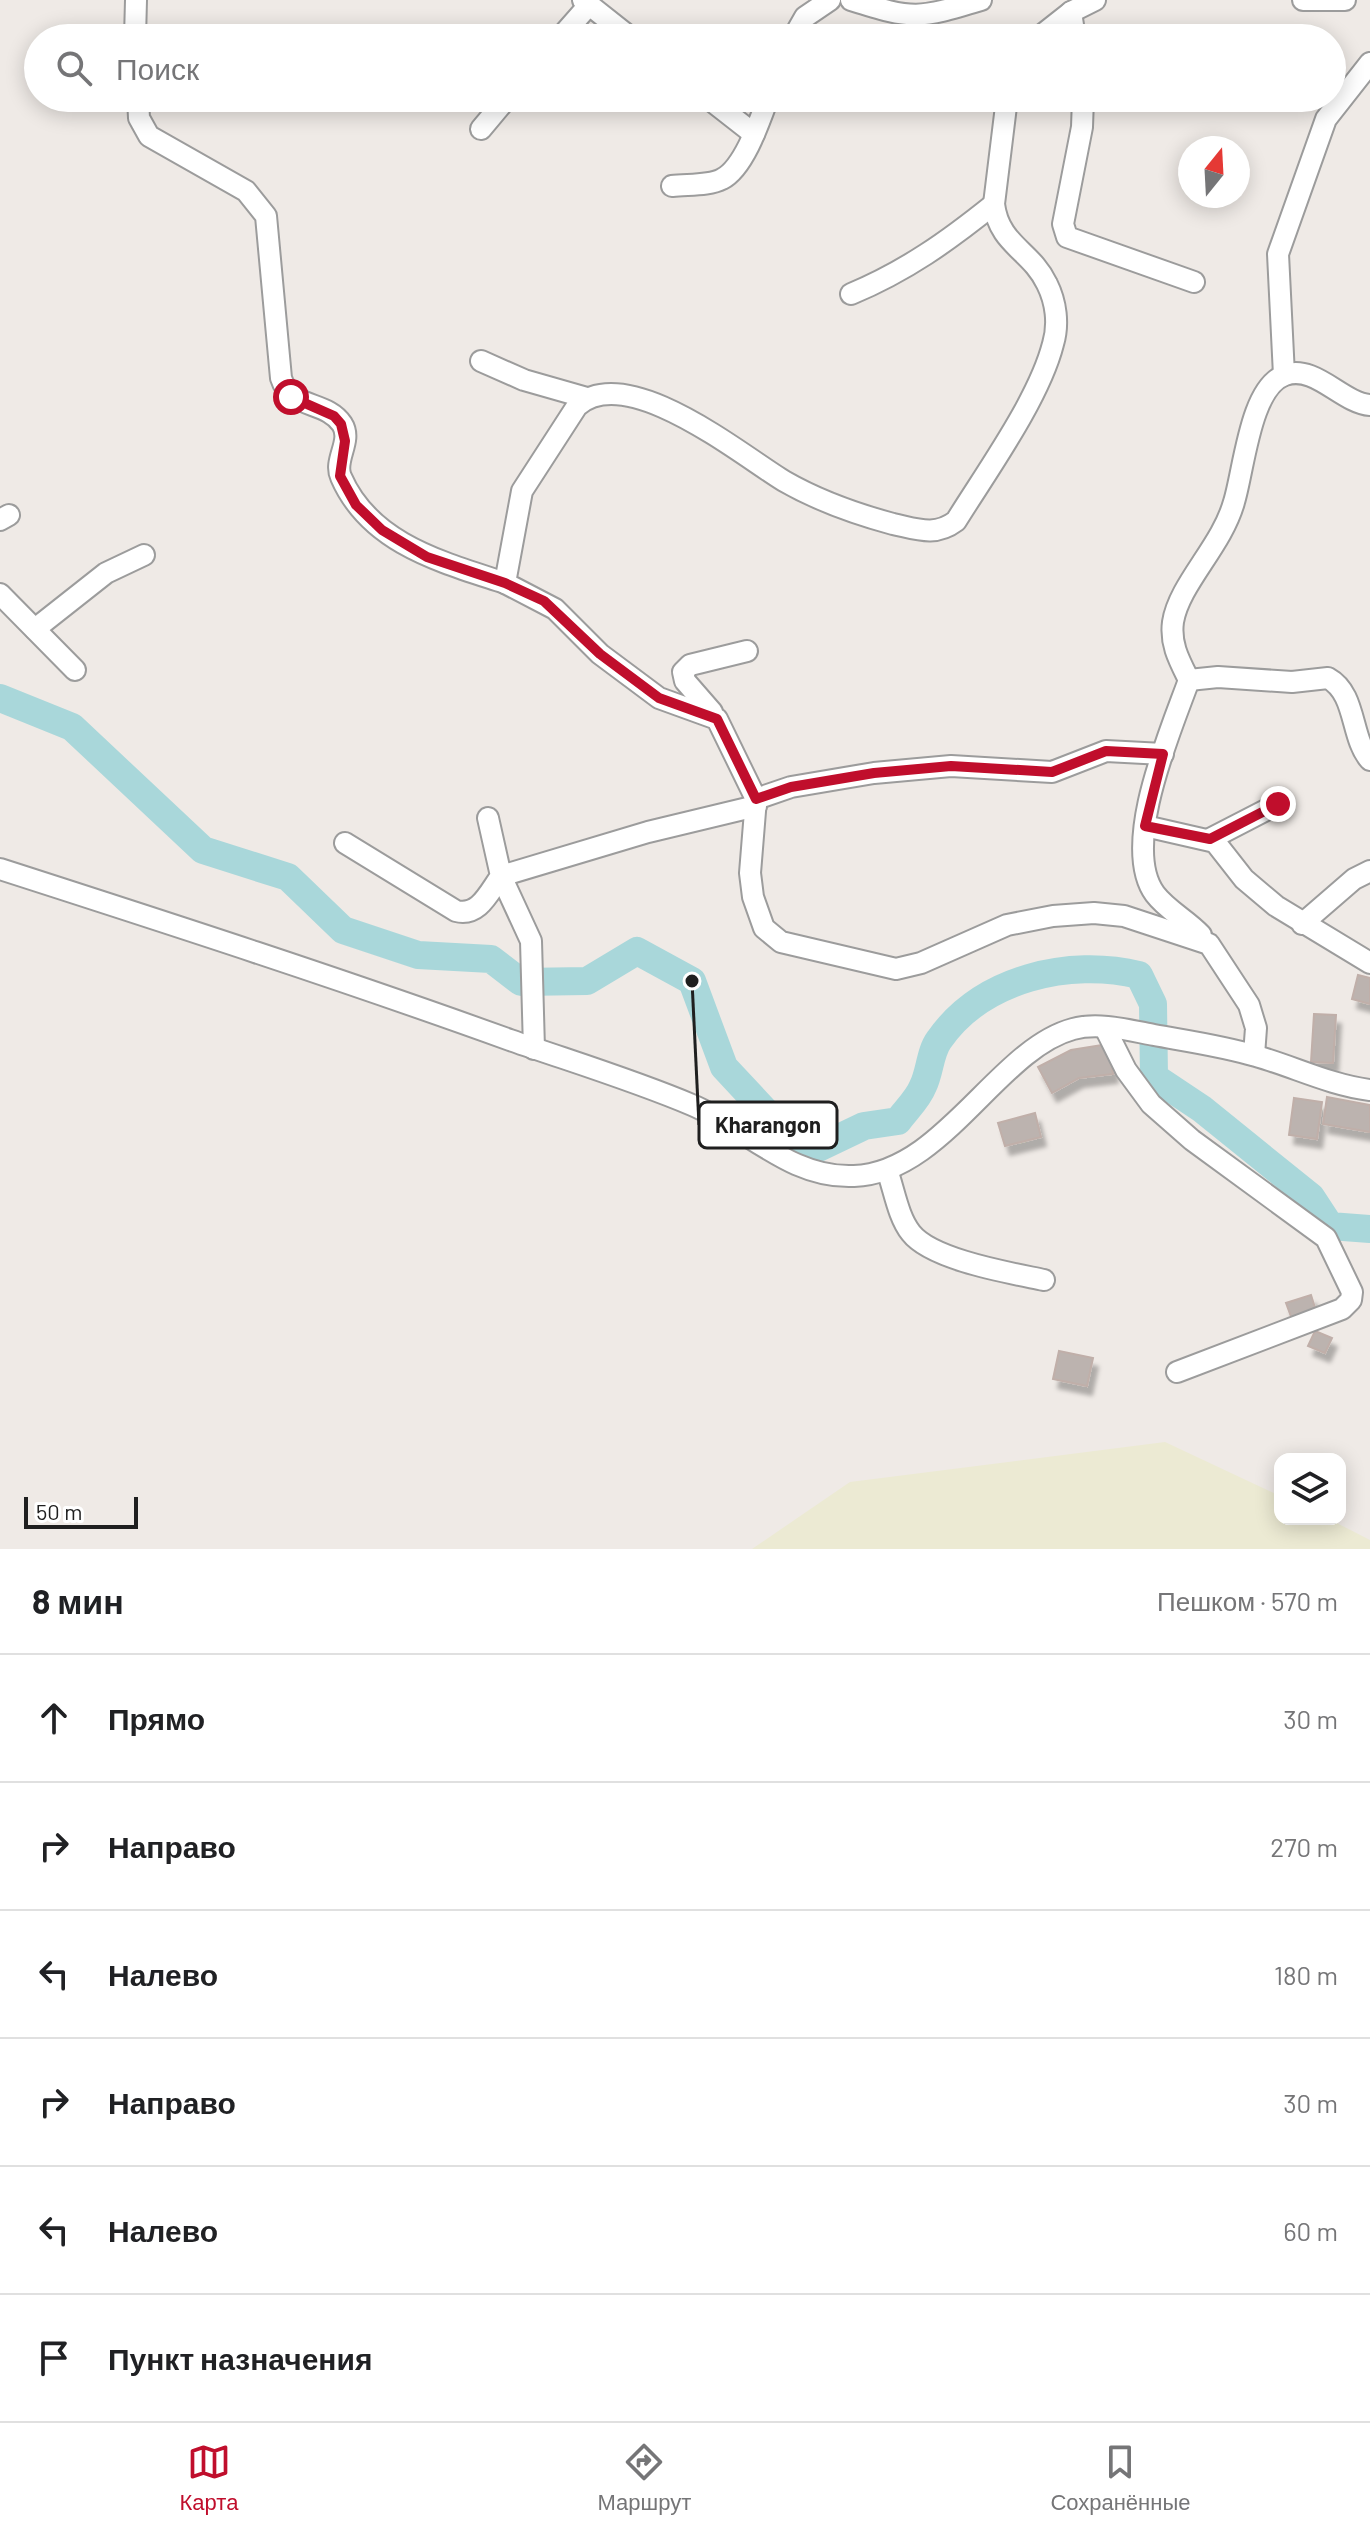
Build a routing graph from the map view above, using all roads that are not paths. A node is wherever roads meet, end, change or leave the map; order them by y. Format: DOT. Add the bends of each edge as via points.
graph roads {
  1 [pos="136,0"];
  2 [pos="830,0"];
  3 [pos="851,0"];
  4 [pos="981,0"];
  5 [pos="1095,0"];
  6 [pos="1303,0"];
  7 [pos="1345,0"];
  8 [pos="586,2"];
  9 [pos="905,8"];
  10 [pos="1071,12"];
  11 [pos="135,24"];
  12 [pos="570,24"];
  13 [pos="614,24"];
  14 [pos="801,24"];
  15 [pos="1056,24"];
  16 [pos="1073,24"];
  17 [pos="1370,63"];
  18 [pos="1346,94"];
  19 [pos="139,112"];
  20 [pos="495,112"];
  21 [pos="726,112"];
  22 [pos="763,112"];
  23 [pos="1005,112"];
  24 [pos="1083,112"];
  25 [pos="1332,112"];
  26 [pos="481,129"];
  27 [pos="754,134"];
  28 [pos="672,186"];
  29 [pos="994,204"];
  30 [pos="1194,282"];
  31 [pos="851,294"];
  32 [pos="481,361"];
  33 [pos="1284,375"];
  34 [pos="587,398"];
  35 [pos="1370,405"];
  36 [pos="144,555"];
  37 [pos="505,583"];
  38 [pos="0,594"];
  39 [pos="35,629"];
  40 [pos="747,651"];
  41 [pos="75,670"];
  42 [pos="1189,680"];
  43 [pos="717,719"];
  44 [pos="1163,754"];
  45 [pos="1370,760"];
  46 [pos="756,802"];
  47 [pos="1278,804"];
  48 [pos="488,818"];
  49 [pos="1145,826"];
  50 [pos="1210,839"];
  51 [pos="345,843"];
  52 [pos="0,869"];
  53 [pos="1370,871"];
  54 [pos="501,876"];
  55 [pos="1302,924"];
  56 [pos="1209,944"];
  57 [pos="1370,963"];
  58 [pos="1110,1028"];
  59 [pos="534,1049"];
  60 [pos="1254,1055"];
  61 [pos="1370,1090"];
  62 [pos="887,1170"];
  63 [pos="1044,1280"];
  64 [pos="1177,1372"];
  1 -- 11 [label="street"];
  2 -- 14 [label="street"];
  3 -- 9 [label="street"];
  4 -- 9 [label="street" via="926,17"];
  5 -- 10 [label="street"];
  6 -- 7 [label="street"];
  8 -- 12 [label="street"];
  8 -- 13 [label="street"];
  10 -- 15 [label="street"];
  10 -- 16 [label="street"];
  17 -- 18 [label="street"];
  19 -- 37 [label="street" via="149,136 246,191 266,216 281,378 291,397 341,424 345,441 339,470 356,505 405,546"];
  20 -- 26 [label="street"];
  21 -- 27 [label="street"];
  22 -- 27 [label="street"];
  23 -- 29 [label="street"];
  24 -- 30 [label="street" via="1063,224 1067,237"];
  25 -- 33 [label="street" via="1278,254"];
  27 -- 28 [label="street" via="722,179"];
  29 -- 31 [label="street" via="934,252"];
  29 -- 34 [label="street" via="1000,230 1035,265 1053,297 1054,342 992,464 956,521 945,529 925,532 830,503 673,412 629,397"];
  32 -- 34 [label="street"];
  33 -- 35 [label="street" via="1305,375"];
  33 -- 42 [label="street" via="1261,399 1230,515 1174,619 1173,647"];
  34 -- 37 [label="street" via="522,491"];
  36 -- 39 [label="street" via="106,573"];
  37 -- 43 [label="street" via="555,609 600,654 659,698"];
  38 -- 39 [label="street"];
  39 -- 41 [label="street"];
  40 -- 43 [label="street" via="690,665 683,672"];
  42 -- 44 [label="street"];
  42 -- 45 [label="street" via="1328,678 1352,713"];
  43 -- 46 [label="street"];
  44 -- 46 [label="street" via="1106,751 1052,772 951,766 874,773 791,787"];
  44 -- 49 [label="street"];
  46 -- 54 [label="street"];
  46 -- 56 [label="street" via="753,897 764,928 781,942 896,969 1007,925 1094,913 1158,925"];
  47 -- 50 [label="street"];
  48 -- 54 [label="street"];
  49 -- 50 [label="street"];
  49 -- 56 [label="street" via="1143,863 1150,886"];
  50 -- 55 [label="street" via="1244,879"];
  51 -- 54 [label="street" via="463,912 479,906"];
  52 -- 59 [label="street" via="330,976"];
  53 -- 55 [label="street"];
  54 -- 59 [label="street" via="529,934"];
  55 -- 57 [label="street"];
  56 -- 60 [label="street" via="1249,1005 1256,1028"];
  58 -- 60 [label="street"];
  58 -- 62 [label="street" via="1076,1028 1051,1037 913,1155"];
  58 -- 64 [label="street" via="1126,1070 1151,1104 1326,1238 1352,1292 1342,1309"];
  59 -- 62 [label="street" via="692,1105 784,1160 816,1172 854,1176"];
  60 -- 61 [label="street" via="1344,1087"];
  62 -- 63 [label="street" via="904,1220 920,1241 997,1270"];
}
